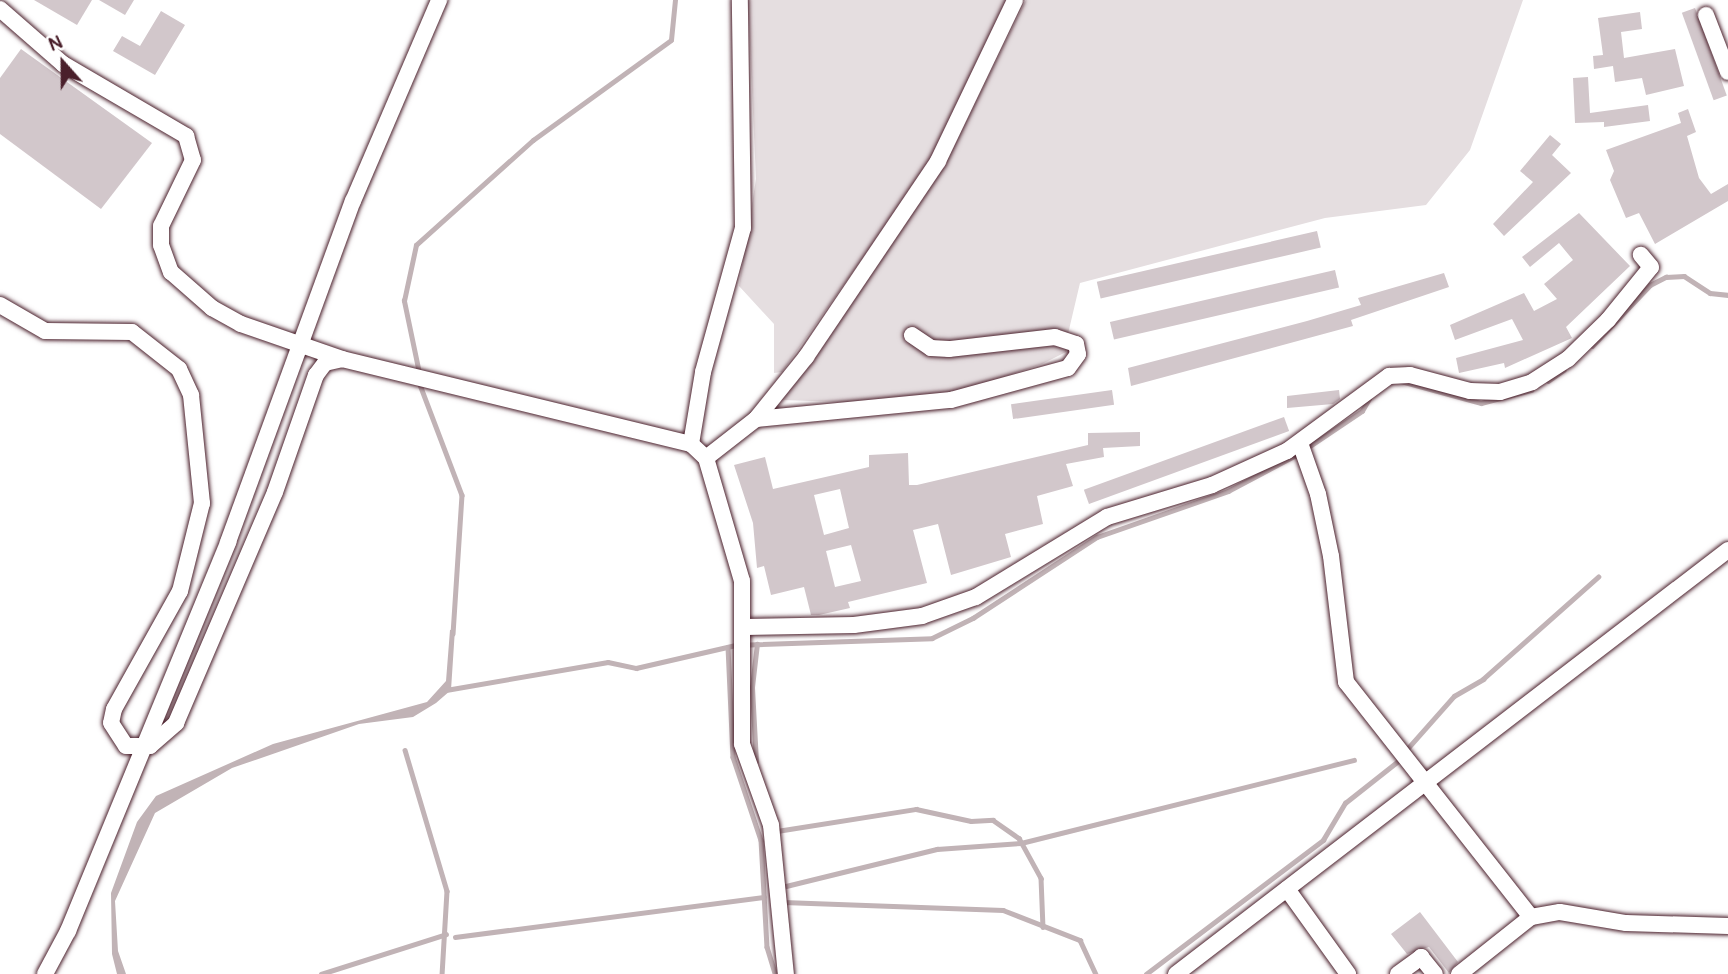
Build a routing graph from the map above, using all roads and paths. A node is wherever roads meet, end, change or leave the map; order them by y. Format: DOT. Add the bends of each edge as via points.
graph roads {
  1 [pos="439,0"];
  2 [pos="740,0"];
  3 [pos="1015,0"];
  4 [pos="0,9"];
  5 [pos="1706,15"];
  6 [pos="1728,72"];
  7 [pos="1641,255"];
  8 [pos="0,305"];
  9 [pos="912,335"];
  10 [pos="304,342"];
  11 [pos="342,359"];
  12 [pos="756,419"];
  13 [pos="691,444"];
  14 [pos="1302,448"];
  15 [pos="706,458"];
  16 [pos="1728,550"];
  17 [pos="745,638"];
  18 [pos="141,748"];
  19 [pos="1426,783"];
  20 [pos="1287,889"];
  21 [pos="1531,917"];
  22 [pos="1728,926"];
  23 [pos="45,974"];
  24 [pos="786,974"];
  25 [pos="1176,974"];
  26 [pos="1348,974"];
  27 [pos="1398,974"];
  28 [pos="1435,974"];
  29 [pos="1459,974"];
  1 -- 10 [label="street" via="353,201"];
  2 -- 13 [label="street" via="743,228 703,372"];
  3 -- 12 [label="street" via="938,161 806,357"];
  4 -- 10 [label="street" via="63,64 186,136 193,160 161,226 171,272 183,287 241,324"];
  5 -- 6 [label="street"];
  7 -- 14 [label="street" via="1651,267 1608,320 1568,359 1532,382 1500,392 1470,391 1410,375 1390,376"];
  8 -- 18 [label="street" via="45,331 132,332 179,369 191,396 203,471 194,547 162,631 114,709 111,723 126,746"];
  9 -- 12 [label="street" via="931,348 949,349 1055,337 1076,344 1078,354 1068,368 951,400"];
  10 -- 11 [label="street"];
  10 -- 18 [label="street" via="228,541"];
  11 -- 13 [label="street"];
  11 -- 18 [label="street" via="325,363 316,375 270,505 176,723 165,739"];
  12 -- 15 [label="street"];
  13 -- 15 [label="street"];
  14 -- 17 [label="street" via="1212,485 1107,517 976,597 922,616"];
  14 -- 19 [label="street" via="1331,556 1346,682"];
  15 -- 17 [label="street" via="742,581"];
  16 -- 19 [label="street"];
  17 -- 24 [label="street" via="742,744 771,825"];
  18 -- 23 [label="street" via="68,931"];
  19 -- 20 [label="street"];
  19 -- 21 [label="street"];
  20 -- 25 [label="street"];
  20 -- 26 [label="street"];
  21 -- 22 [label="street" via="1560,912 1626,923"];
  21 -- 29 [label="street"];
  27 -- 28 [label="street" via="1421,957"];
}
